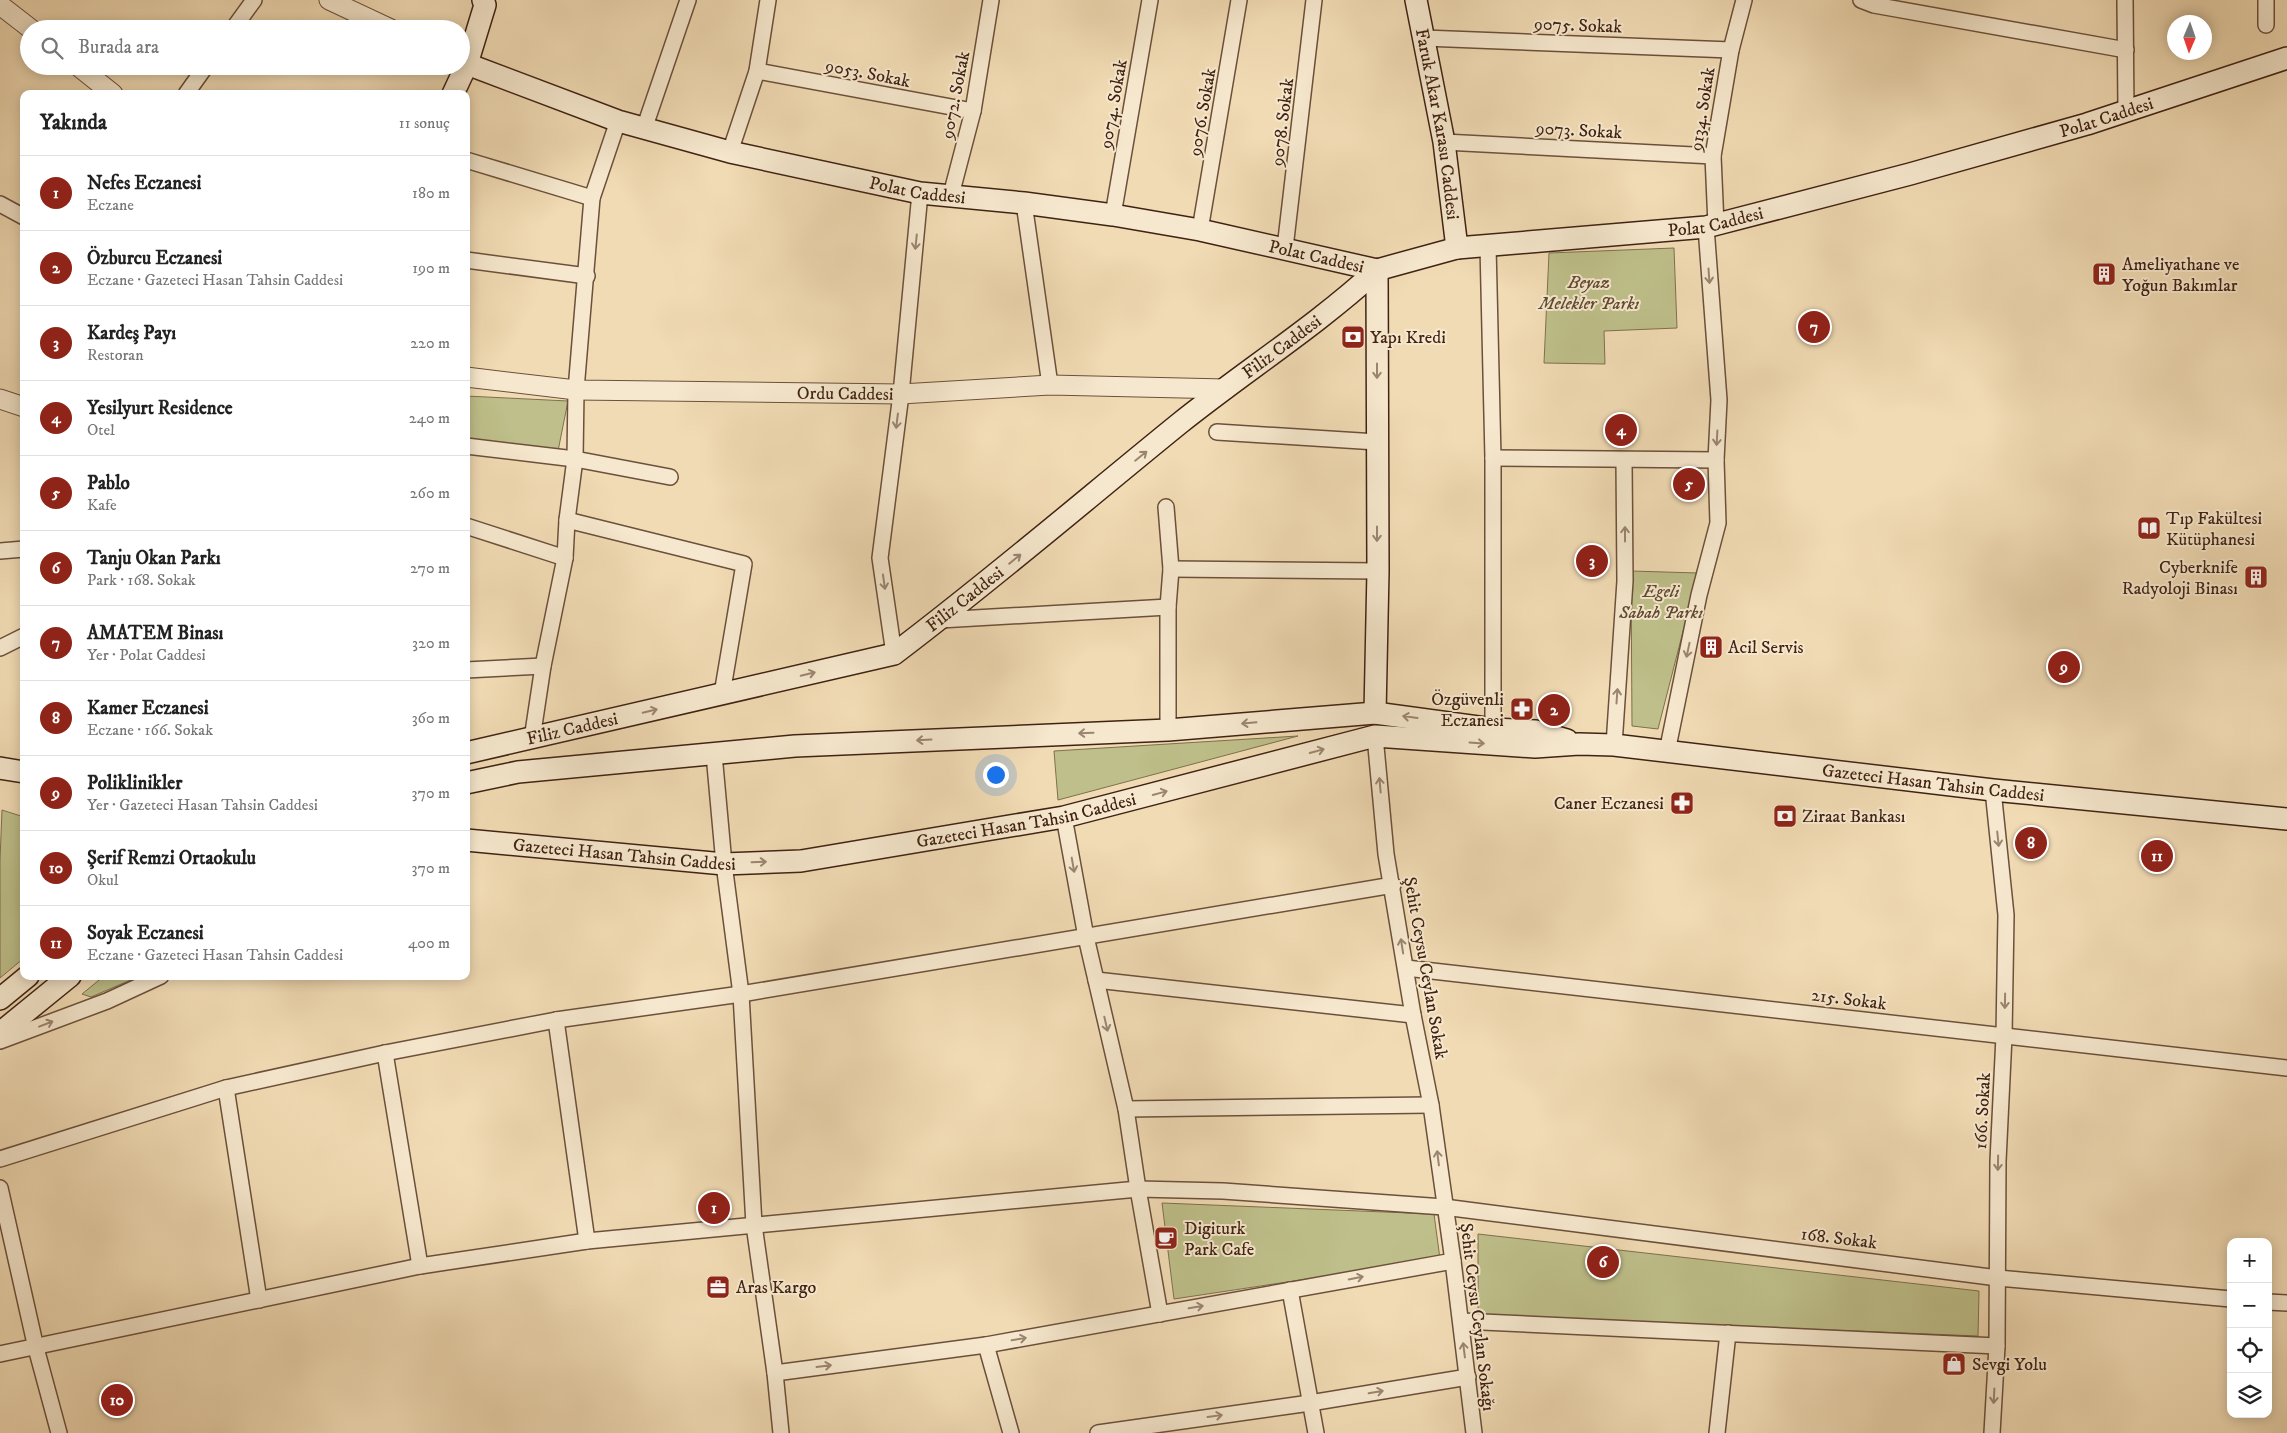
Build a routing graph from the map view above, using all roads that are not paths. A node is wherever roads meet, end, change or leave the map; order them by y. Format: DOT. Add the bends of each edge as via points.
graph roads {
  1 [pos="254,0"];
  2 [pos="329,0"];
  3 [pos="483,0"];
  4 [pos="688,0"];
  5 [pos="768,0"];
  6 [pos="990,0"];
  7 [pos="1150,0"];
  8 [pos="1240,0"];
  9 [pos="1314,0"];
  10 [pos="1416,0"];
  11 [pos="1744,0"];
  12 [pos="1861,0"];
  13 [pos="2125,0"];
  14 [pos="2266,0"];
  15 [pos="0,4"];
  16 [pos="20,20"];
  17 [pos="240,20"];
  18 [pos="372,20"];
  19 [pos="2266,25"];
  20 [pos="1424,38"];
  21 [pos="470,46"];
  22 [pos="1731,50"];
  23 [pos="2126,50"];
  24 [pos="2287,58"];
  25 [pos="470,65"];
  26 [pos="757,71"];
  27 [pos="89,75"];
  28 [pos="200,75"];
  29 [pos="460,75"];
  30 [pos="108,90"];
  31 [pos="189,90"];
  32 [pos="454,90"];
  33 [pos="973,112"];
  34 [pos="2126,112"];
  35 [pos="618,121"];
  36 [pos="644,129"];
  37 [pos="1444,142"];
  38 [pos="730,152"];
  39 [pos="1713,156"];
  40 [pos="470,161"];
  41 [pos="920,193"];
  42 [pos="951,196"];
  43 [pos="592,198"];
  44 [pos="1024,203"];
  45 [pos="0,204"];
  46 [pos="20,215"];
  47 [pos="1112,215"];
  48 [pos="1711,226"];
  49 [pos="1200,230"];
  50 [pos="1488,246"];
  51 [pos="1285,248"];
  52 [pos="1457,248"];
  53 [pos="1327,259"];
  54 [pos="470,261"];
  55 [pos="1377,270"];
  56 [pos="587,276"];
  57 [pos="1347,297"];
  58 [pos="470,377"];
  59 [pos="1050,385"];
  60 [pos="1226,389"];
  61 [pos="576,390"];
  62 [pos="900,394"];
  63 [pos="0,399"];
  64 [pos="20,406"];
  65 [pos="1217,432"];
  66 [pos="1377,442"];
  67 [pos="470,446"];
  68 [pos="1493,458"];
  69 [pos="575,459"];
  70 [pos="1716,460"];
  71 [pos="1624,461"];
  72 [pos="670,477"];
  73 [pos="1166,507"];
  74 [pos="567,520"];
  75 [pos="470,527"];
  76 [pos="20,550"];
  77 [pos="0,551"];
  78 [pos="565,558"];
  79 [pos="1171,568"];
  80 [pos="1378,570"];
  81 [pos="1168,607"];
  82 [pos="940,620"];
  83 [pos="20,638"];
  84 [pos="0,648"];
  85 [pos="894,654"];
  86 [pos="543,666"];
  87 [pos="470,670"];
  88 [pos="722,694"];
  89 [pos="1375,713"];
  90 [pos="1492,728"];
  91 [pos="1168,730"];
  92 [pos="1376,736"];
  93 [pos="532,739"];
  94 [pos="1579,744"];
  95 [pos="1614,745"];
  96 [pos="1667,752"];
  97 [pos="470,753"];
  98 [pos="714,754"];
  99 [pos="0,758"];
  100 [pos="20,760"];
  101 [pos="0,768"];
  102 [pos="20,771"];
  103 [pos="470,782"];
  104 [pos="1993,790"];
  105 [pos="1064,818"];
  106 [pos="2287,819"];
  107 [pos="470,840"];
  108 [pos="724,864"];
  109 [pos="1392,885"];
  110 [pos="1086,937"];
  111 [pos="1406,968"];
  112 [pos="23,980"];
  113 [pos="65,980"];
  114 [pos="152,980"];
  115 [pos="1096,980"];
  116 [pos="741,994"];
  117 [pos="0,999"];
  118 [pos="1413,1015"];
  119 [pos="556,1020"];
  120 [pos="0,1033"];
  121 [pos="2004,1036"];
  122 [pos="0,1041"];
  123 [pos="385,1053"];
  124 [pos="2287,1068"];
  125 [pos="226,1088"];
  126 [pos="1431,1105"];
  127 [pos="1126,1109"];
  128 [pos="0,1159"];
  129 [pos="0,1188"];
  130 [pos="1138,1189"];
  131 [pos="1444,1206"];
  132 [pos="754,1225"];
  133 [pos="587,1241"];
  134 [pos="1454,1261"];
  135 [pos="420,1266"];
  136 [pos="1998,1278"];
  137 [pos="1290,1290"];
  138 [pos="2227,1299"];
  139 [pos="259,1300"];
  140 [pos="2272,1302"];
  141 [pos="2287,1304"];
  142 [pos="1160,1314"];
  143 [pos="1461,1322"];
  144 [pos="1728,1333"];
  145 [pos="986,1345"];
  146 [pos="1997,1346"];
  147 [pos="36,1348"];
  148 [pos="0,1354"];
  149 [pos="775,1372"];
  150 [pos="1468,1377"];
  151 [pos="1310,1403"];
  152 [pos="59,1433"];
  153 [pos="781,1433"];
  154 [pos="1011,1433"];
  155 [pos="1098,1433"];
  156 [pos="1316,1433"];
  157 [pos="1474,1433"];
  158 [pos="1717,1433"];
  159 [pos="1992,1433"];
  1 -- 17 [label="street"];
  2 -- 18 [label="street"];
  3 -- 21 [label="main road" via="485,5"];
  4 -- 36 [label="street"];
  5 -- 26 [label="street"];
  6 -- 33 [label="street, 9072. Sokak"];
  7 -- 47 [label="street, 9074. Sokak"];
  8 -- 49 [label="street, 9076. Sokak"];
  9 -- 51 [label="street, 9078. Sokak"];
  10 -- 20 [label="main road, Faruk Akar Karasu Caddesi"];
  11 -- 22 [label="street, 9134. Sokak"];
  12 -- 23 [label="street" via="1874,5"];
  13 -- 23 [label="street"];
  14 -- 19 [label="street"];
  15 -- 16 [label="street"];
  20 -- 22 [label="street, 9075. Sokak"];
  20 -- 37 [label="main road, Faruk Akar Karasu Caddesi"];
  22 -- 39 [label="street, 9134. Sokak"];
  23 -- 34 [label="street"];
  24 -- 34 [label="main road, Polat Caddesi"];
  25 -- 35 [label="main road, Polat Caddesi"];
  26 -- 33 [label="street, 9053. Sokak"];
  26 -- 38 [label="street"];
  27 -- 30 [label="street"];
  28 -- 31 [label="street"];
  29 -- 32 [label="main road"];
  33 -- 42 [label="street, 9072. Sokak"];
  34 -- 48 [label="main road, Polat Caddesi" via="1919,172"];
  35 -- 36 [label="main road, Polat Caddesi"];
  35 -- 43 [label="street"];
  36 -- 38 [label="main road, Polat Caddesi"];
  37 -- 39 [label="street, 9073. Sokak"];
  37 -- 52 [label="main road, Faruk Akar Karasu Caddesi"];
  38 -- 41 [label="main road, Polat Caddesi"];
  39 -- 48 [label="street, 9134. Sokak"];
  40 -- 43 [label="street"];
  41 -- 42 [label="main road, Polat Caddesi"];
  41 -- 62 [label="street, one-way"];
  42 -- 44 [label="main road, Polat Caddesi"];
  43 -- 56 [label="street"];
  44 -- 47 [label="main road, Polat Caddesi"];
  44 -- 59 [label="street"];
  45 -- 46 [label="street"];
  47 -- 49 [label="main road, Polat Caddesi"];
  48 -- 50 [label="main road, Polat Caddesi"];
  48 -- 70 [label="street, 9134. Sokak, one-way" via="1719,400"];
  49 -- 51 [label="main road, Polat Caddesi"];
  50 -- 52 [label="main road, Polat Caddesi"];
  50 -- 68 [label="street"];
  51 -- 53 [label="main road, Polat Caddesi"];
  52 -- 55 [label="main road, Polat Caddesi"];
  53 -- 55 [label="main road, Polat Caddesi"];
  53 -- 57 [label="main road" via="1344,269 1354,280"];
  54 -- 56 [label="street"];
  55 -- 57 [label="main road, Filiz Caddesi"];
  55 -- 66 [label="main road, one-way"];
  56 -- 61 [label="street"];
  57 -- 60 [label="main road, Filiz Caddesi"];
  58 -- 61 [label="street, Ordu Caddesi"];
  59 -- 60 [label="street, Ordu Caddesi"];
  59 -- 62 [label="street, Ordu Caddesi"];
  82 -- 60 [label="main road, Filiz Caddesi, one-way"];
  61 -- 62 [label="street, Ordu Caddesi"];
  61 -- 69 [label="street"];
  62 -- 85 [label="street, one-way" via="880,558"];
  63 -- 64 [label="street"];
  65 -- 66 [label="street"];
  66 -- 80 [label="main road, one-way"];
  67 -- 69 [label="street"];
  68 -- 71 [label="street"];
  68 -- 90 [label="street"];
  69 -- 72 [label="street"];
  69 -- 74 [label="street"];
  70 -- 71 [label="street"];
  70 -- 96 [label="street, 9134. Sokak, one-way" via="1718,523 1699,595"];
  95 -- 71 [label="street, one-way" via="1625,581"];
  73 -- 79 [label="street"];
  74 -- 78 [label="street"];
  74 -- 88 [label="street" via="744,564"];
  75 -- 78 [label="street"];
  76 -- 77 [label="street"];
  78 -- 86 [label="street"];
  79 -- 80 [label="street"];
  79 -- 81 [label="street"];
  80 -- 89 [label="main road"];
  81 -- 82 [label="street"];
  81 -- 91 [label="street"];
  82 -- 85 [label="main road, Filiz Caddesi"];
  83 -- 84 [label="street"];
  88 -- 85 [label="main road, Filiz Caddesi, one-way"];
  86 -- 87 [label="street"];
  86 -- 93 [label="street"];
  93 -- 88 [label="main road, Filiz Caddesi, one-way"];
  90 -- 89 [label="main road, Gazeteci Hasan Tahsin Caddesi, one-way"];
  89 -- 91 [label="main road, Gazeteci Hasan Tahsin Caddesi, one-way"];
  90 -- 94 [label="main road, Gazeteci Hasan Tahsin Caddesi" via="1536,731"];
  91 -- 98 [label="main road, Gazeteci Hasan Tahsin Caddesi, one-way" via="795,746"];
  92 -- 94 [label="main road, Gazeteci Hasan Tahsin Caddesi, one-way" via="1535,746"];
  105 -- 92 [label="main road, Gazeteci Hasan Tahsin Caddesi, one-way"];
  109 -- 92 [label="street, Şehit Ceysu Ceylan Sokak, one-way" via="1386,854"];
  93 -- 97 [label="main road, Filiz Caddesi"];
  94 -- 95 [label="main road, Gazeteci Hasan Tahsin Caddesi"];
  95 -- 96 [label="main road, Gazeteci Hasan Tahsin Caddesi"];
  96 -- 104 [label="main road, Gazeteci Hasan Tahsin Caddesi"];
  98 -- 103 [label="main road, Gazeteci Hasan Tahsin Caddesi" via="518,772"];
  98 -- 108 [label="street"];
  99 -- 100 [label="main road"];
  101 -- 102 [label="main road"];
  104 -- 106 [label="main road, Gazeteci Hasan Tahsin Caddesi"];
  104 -- 121 [label="street, 166. Sokak, one-way" via="2006,915"];
  108 -- 105 [label="main road, Gazeteci Hasan Tahsin Caddesi, one-way" via="801,861"];
  105 -- 110 [label="street, one-way"];
  107 -- 108 [label="main road, Gazeteci Hasan Tahsin Caddesi"];
  108 -- 116 [label="street"];
  109 -- 110 [label="street"];
  111 -- 109 [label="street, Şehit Ceysu Ceylan Sokak, one-way"];
  110 -- 115 [label="street"];
  110 -- 116 [label="street"];
  111 -- 118 [label="street, Şehit Ceysu Ceylan Sokak"];
  111 -- 121 [label="street, 215. Sokak"];
  112 -- 117 [label="main road"];
  113 -- 120 [label="main road"];
  122 -- 114 [label="street, one-way" via="107,1001"];
  115 -- 118 [label="street"];
  115 -- 127 [label="street, one-way"];
  116 -- 119 [label="street"];
  116 -- 132 [label="street"];
  118 -- 126 [label="street, Şehit Ceysu Ceylan Sokak"];
  119 -- 123 [label="street"];
  119 -- 133 [label="street"];
  121 -- 124 [label="street, 215. Sokak"];
  121 -- 136 [label="street, 166. Sokak, one-way" via="1998,1161"];
  123 -- 125 [label="street"];
  123 -- 135 [label="street"];
  125 -- 128 [label="street"];
  125 -- 139 [label="street"];
  126 -- 127 [label="street"];
  131 -- 126 [label="street, Şehit Ceysu Ceylan Sokak, one-way"];
  127 -- 130 [label="street"];
  129 -- 147 [label="street"];
  130 -- 131 [label="street, 168. Sokak" via="1223,1191"];
  130 -- 132 [label="street, 168. Sokak"];
  130 -- 142 [label="street"];
  131 -- 134 [label="street, Şehit Ceysu Ceylan Sokağı"];
  131 -- 136 [label="street, 168. Sokak"];
  132 -- 133 [label="street, 168. Sokak"];
  132 -- 149 [label="street"];
  133 -- 135 [label="street, 168. Sokak"];
  137 -- 134 [label="street, one-way"];
  134 -- 143 [label="street, Şehit Ceysu Ceylan Sokağı"];
  135 -- 139 [label="street, 168. Sokak"];
  136 -- 138 [label="street, 168. Sokak"];
  136 -- 146 [label="street, 166. Sokak"];
  142 -- 137 [label="street, one-way"];
  137 -- 151 [label="street"];
  139 -- 147 [label="street, 168. Sokak"];
  140 -- 141 [label="street"];
  145 -- 142 [label="street, one-way"];
  143 -- 144 [label="street"];
  150 -- 143 [label="street, Şehit Ceysu Ceylan Sokağı, one-way"];
  144 -- 146 [label="street"];
  144 -- 158 [label="street"];
  149 -- 145 [label="street, one-way"];
  145 -- 154 [label="street"];
  146 -- 159 [label="street, 166. Sokak, one-way"];
  147 -- 148 [label="street, 168. Sokak"];
  147 -- 152 [label="street"];
  149 -- 153 [label="street"];
  151 -- 150 [label="street, one-way"];
  150 -- 157 [label="street, Şehit Ceysu Ceylan Sokağı"];
  155 -- 151 [label="street, one-way"];
  151 -- 156 [label="street"];
}
